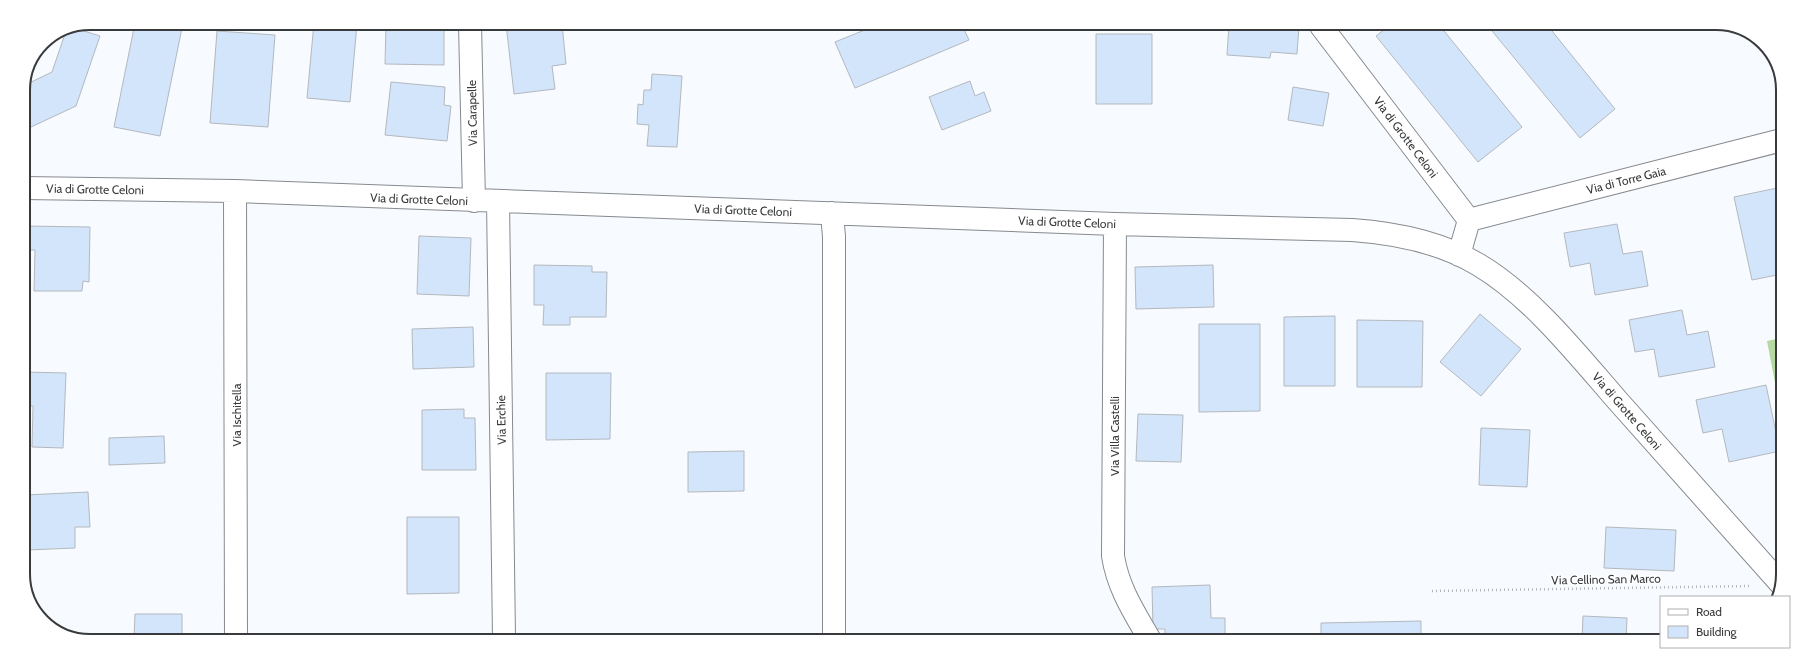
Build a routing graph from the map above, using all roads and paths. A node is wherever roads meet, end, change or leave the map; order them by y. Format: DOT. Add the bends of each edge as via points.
graph roads {
  1 [pos="470,30"];
  2 [pos="1324,30"];
  3 [pos="1776,142"];
  4 [pos="30,188"];
  5 [pos="235,191"];
  6 [pos="474,201"];
  7 [pos="498,201"];
  8 [pos="832,214"];
  9 [pos="1469,220"];
  10 [pos="1115,224"];
  11 [pos="1459,255"];
  12 [pos="1776,578"];
  13 [pos="1756,586"];
  14 [pos="1432,591"];
  15 [pos="236,634"];
  16 [pos="504,634"];
  17 [pos="834,634"];
  18 [pos="1147,634"];
  1 -- 6 [label="street, Via Carapelle"];
  2 -- 9 [label="street, Via di Grotte Celoni"];
  3 -- 9 [label="street, Via di Torre Gaia"];
  4 -- 5 [label="street, Via di Grotte Celoni"];
  5 -- 6 [label="street, Via di Grotte Celoni"];
  5 -- 15 [label="street, Via Ischitella"];
  6 -- 7 [label="street, Via di Grotte Celoni"];
  7 -- 8 [label="street, Via di Grotte Celoni"];
  7 -- 16 [label="street, Via Erchie"];
  8 -- 10 [label="street, Via di Grotte Celoni"];
  8 -- 17 [label="street"];
  9 -- 11 [label="street"];
  10 -- 11 [label="street, Via di Grotte Celoni" via="1364,231 1420,241"];
  10 -- 18 [label="street, Via Villa Castelli" via="1113,556 1123,593"];
  11 -- 12 [label="street, Via di Grotte Celoni" via="1496,277 1551,327"];
  13 -- 14 [label="path, Via Cellino San Marco"];
}
